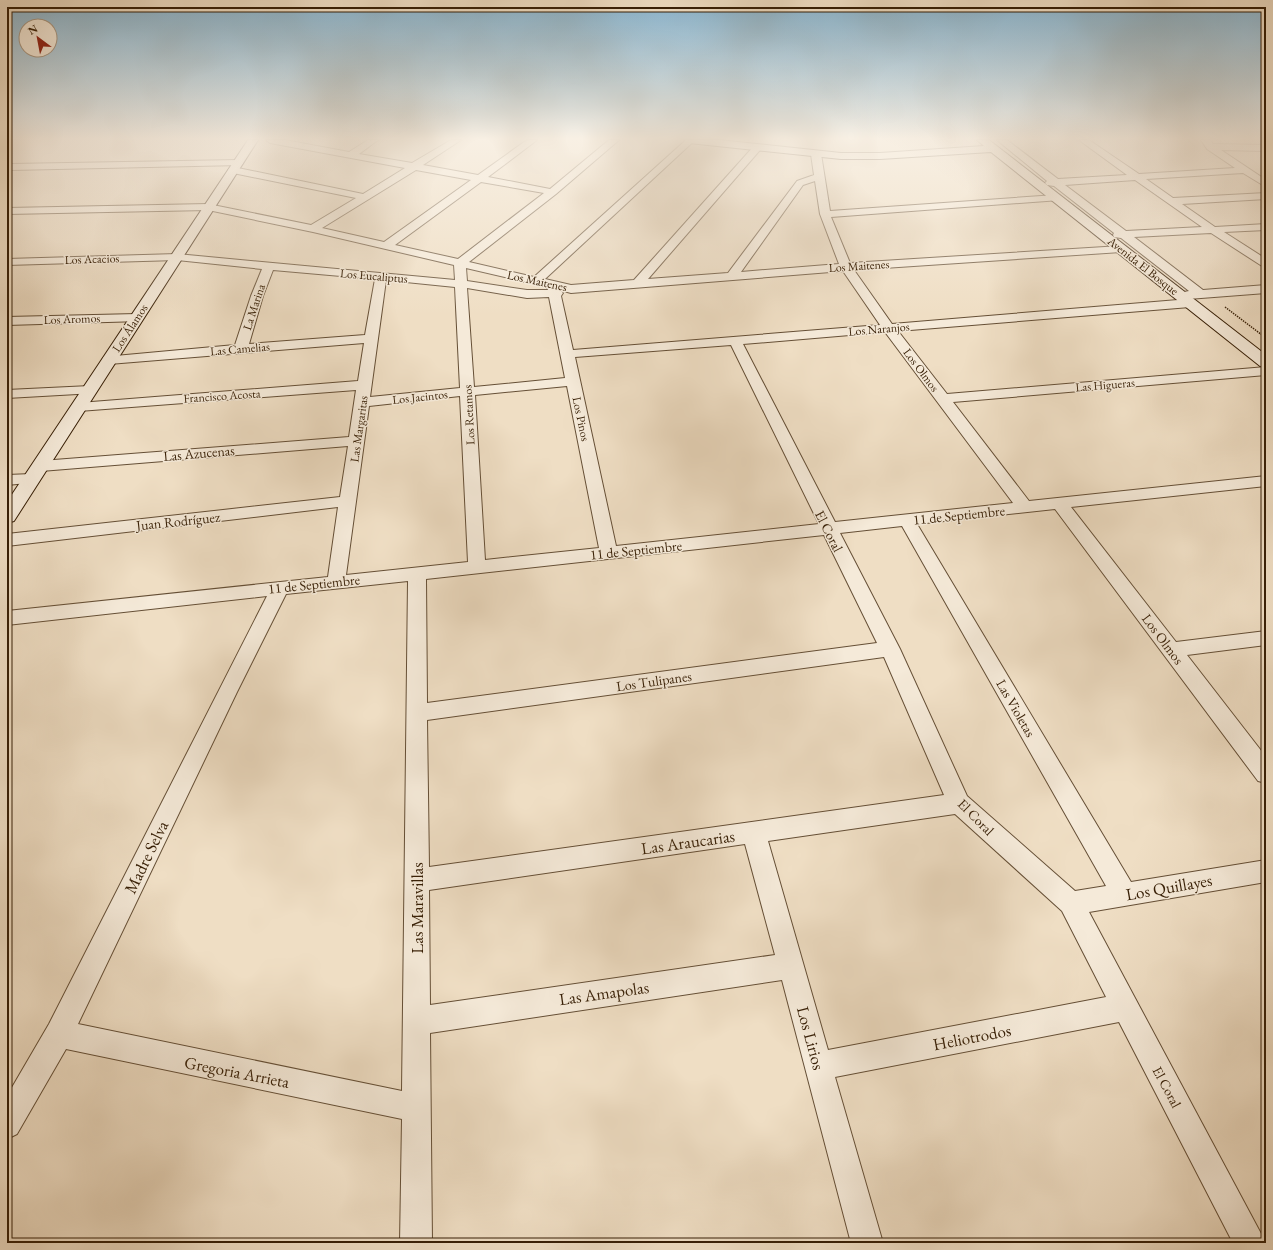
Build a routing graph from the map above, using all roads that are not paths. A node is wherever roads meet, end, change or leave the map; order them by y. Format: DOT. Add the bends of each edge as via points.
graph roads {
  1 [pos="214,198"];
  2 [pos="363,198"];
  3 [pos="454,198"];
  4 [pos="544,198"];
  5 [pos="626,198"];
  6 [pos="713,198"];
  7 [pos="789,198"];
  8 [pos="822,198"];
  9 [pos="1051,198"];
  10 [pos="1056,198"];
  11 [pos="1076,198"];
  12 [pos="1169,198"];
  13 [pos="1223,198"];
  14 [pos="1173,201"];
  15 [pos="208,207"];
  16 [pos="7,211"];
  17 [pos="825,214"];
  18 [pos="1266,227"];
  19 [pos="312,229"];
  20 [pos="1214,230"];
  21 [pos="1124,235"];
  22 [pos="1104,236"];
  23 [pos="386,246"];
  24 [pos="1121,249"];
  25 [pos="177,257"];
  26 [pos="7,262"];
  27 [pos="460,263"];
  28 [pos="1266,264"];
  29 [pos="269,266"];
  30 [pos="846,267"];
  31 [pos="732,276"];
  32 [pos="381,277"];
  33 [pos="536,281"];
  34 [pos="638,283"];
  35 [pos="462,284"];
  36 [pos="554,289"];
  37 [pos="571,289"];
  38 [pos="1266,289"];
  39 [pos="1200,294"];
  40 [pos="1185,299"];
  41 [pos="137,318"];
  42 [pos="7,321"];
  43 [pos="889,328"];
  44 [pos="371,338"];
  45 [pos="735,340"];
  46 [pos="241,349"];
  47 [pos="568,354"];
  48 [pos="109,360"];
  49 [pos="1266,363"];
  50 [pos="1266,371"];
  51 [pos="573,381"];
  52 [pos="365,385"];
  53 [pos="90,390"];
  54 [pos="468,392"];
  55 [pos="7,394"];
  56 [pos="943,399"];
  57 [pos="362,402"];
  58 [pos="79,407"];
  59 [pos="357,441"];
  60 [pos="36,472"];
  61 [pos="7,480"];
  62 [pos="1266,481"];
  63 [pos="348,501"];
  64 [pos="1060,504"];
  65 [pos="1025,507"];
  66 [pos="7,517"];
  67 [pos="907,521"];
  68 [pos="828,529"];
  69 [pos="7,540"];
  70 [pos="609,552"];
  71 [pos="477,567"];
  72 [pos="417,573"];
  73 [pos="336,582"];
  74 [pos="280,588"];
  75 [pos="7,618"];
  76 [pos="1266,638"];
  77 [pos="890,649"];
  78 [pos="1172,650"];
  79 [pos="418,713"];
  80 [pos="1266,774"];
  81 [pos="959,803"];
  82 [pos="754,832"];
  83 [pos="1266,871"];
  84 [pos="417,880"];
  85 [pos="1125,895"];
  86 [pos="1071,903"];
  87 [pos="791,966"];
  88 [pos="1125,1007"];
  89 [pos="416,1021"];
  90 [pos="59,1034"];
  91 [pos="818,1066"];
  92 [pos="416,1108"];
  93 [pos="7,1124"];
  94 [pos="416,1243"];
  95 [pos="867,1243"];
  96 [pos="1250,1243"];
  1 -- 15 [label="street, Los Álamos"];
  2 -- 19 [label="street"];
  3 -- 23 [label="street"];
  4 -- 27 [label="street"];
  5 -- 33 [label="street"];
  6 -- 34 [label="street"];
  7 -- 31 [label="street"];
  8 -- 17 [label="street, Los Olmos"];
  9 -- 17 [label="street"];
  10 -- 22 [label="street, Avenida El Bosque"];
  11 -- 21 [label="street, Avenida El Bosque"];
  12 -- 14 [label="street"];
  13 -- 14 [label="street"];
  14 -- 20 [label="street"];
  15 -- 16 [label="street, Los Maitenes"];
  15 -- 19 [label="street, Los Maitenes"];
  15 -- 25 [label="street, Los Álamos"];
  17 -- 30 [label="street, Los Olmos"];
  18 -- 20 [label="street"];
  19 -- 23 [label="street, Los Maitenes"];
  20 -- 21 [label="street"];
  20 -- 28 [label="street"];
  21 -- 22 [label="street"];
  21 -- 39 [label="street, Avenida El Bosque"];
  22 -- 24 [label="street, Avenida El Bosque"];
  23 -- 27 [label="street, Los Maitenes"];
  24 -- 30 [label="street, Los Maitenes"];
  24 -- 40 [label="street, Avenida El Bosque"];
  25 -- 26 [label="street, Los Acacios"];
  25 -- 29 [label="street, Los Eucaliptus"];
  25 -- 41 [label="street, Los Álamos"];
  27 -- 33 [label="street, Los Maitenes"];
  27 -- 35 [label="street, Los Retamos"];
  29 -- 32 [label="street, Los Eucaliptus"];
  29 -- 46 [label="street, La Marina"];
  30 -- 31 [label="street, Los Maitenes"];
  30 -- 43 [label="street, Los Olmos"];
  31 -- 34 [label="street, Los Maitenes"];
  32 -- 35 [label="street, Los Eucaliptus"];
  32 -- 44 [label="street, Las Margaritas"];
  33 -- 36 [label="street, Los Maitenes"];
  34 -- 37 [label="street, Los Maitenes"];
  35 -- 36 [label="street, Los Eucaliptus" via="527,294"];
  35 -- 54 [label="street, Los Retamos"];
  36 -- 37 [label="street, Los Eucaliptus"];
  36 -- 47 [label="street, Los Pinos"];
  38 -- 39 [label="street, Los Naranjos"];
  39 -- 40 [label="street, Los Naranjos"];
  40 -- 43 [label="street, Los Naranjos"];
  40 -- 49 [label="street, Avenida El Bosque"];
  41 -- 42 [label="street, Los Aromos"];
  41 -- 48 [label="street, Los Álamos"];
  43 -- 45 [label="street, Los Naranjos"];
  43 -- 56 [label="street, Los Olmos"];
  44 -- 46 [label="street, Las Camelias"];
  44 -- 52 [label="street, Las Margaritas"];
  45 -- 47 [label="street, Los Naranjos"];
  45 -- 68 [label="street, El Coral"];
  46 -- 48 [label="street, Las Camelias"];
  47 -- 51 [label="street, Los Pinos"];
  48 -- 53 [label="street, Los Álamos"];
  50 -- 56 [label="street, Las Higueras"];
  51 -- 54 [label="street, Los Jacintos"];
  51 -- 70 [label="street, Los Pinos"];
  52 -- 57 [label="street, Las Margaritas"];
  52 -- 58 [label="street, Francisco Acosta"];
  53 -- 55 [label="street"];
  53 -- 58 [label="street, Los Álamos"];
  54 -- 57 [label="street, Los Jacintos"];
  54 -- 71 [label="street, Los Retamos"];
  56 -- 65 [label="street, Los Olmos"];
  57 -- 59 [label="street, Las Margaritas"];
  58 -- 60 [label="street, Los Álamos"];
  59 -- 60 [label="street, Las Azucenas"];
  59 -- 63 [label="street, Las Margaritas"];
  60 -- 61 [label="street, Las Azucenas"];
  60 -- 66 [label="street, Los Álamos"];
  62 -- 64 [label="street, 11 de Septiembre"];
  63 -- 69 [label="street, Juan Rodríguez"];
  63 -- 73 [label="street, Las Margaritas"];
  64 -- 65 [label="street, 11 de Septiembre"];
  64 -- 78 [label="street, Los Olmos"];
  65 -- 67 [label="street, 11 de Septiembre"];
  67 -- 68 [label="street, 11 de Septiembre"];
  67 -- 85 [label="street, Las Violetas"];
  68 -- 70 [label="street, 11 de Septiembre"];
  68 -- 77 [label="street, El Coral"];
  70 -- 71 [label="street, 11 de Septiembre"];
  71 -- 72 [label="street, 11 de Septiembre"];
  72 -- 73 [label="street, 11 de Septiembre"];
  72 -- 79 [label="street, Las Maravillas"];
  73 -- 74 [label="street, 11 de Septiembre"];
  74 -- 75 [label="street, 11 de Septiembre"];
  74 -- 90 [label="street, Madre Selva"];
  76 -- 78 [label="street"];
  77 -- 79 [label="street, Los Tulipanes"];
  77 -- 81 [label="street, El Coral"];
  78 -- 80 [label="street, Los Olmos"];
  79 -- 84 [label="street, Las Maravillas"];
  81 -- 82 [label="street, Las Araucarias"];
  81 -- 86 [label="street, El Coral"];
  82 -- 84 [label="street, Las Araucarias"];
  82 -- 87 [label="street, Los Lirios"];
  83 -- 85 [label="street, Los Quillayes"];
  84 -- 89 [label="street, Las Maravillas"];
  85 -- 86 [label="street, Los Quillayes"];
  86 -- 88 [label="street, El Coral"];
  87 -- 89 [label="street, Las Amapolas"];
  87 -- 91 [label="street, Los Lirios"];
  88 -- 91 [label="street, Heliotrodos"];
  88 -- 96 [label="street, El Coral"];
  89 -- 92 [label="street, Las Maravillas"];
  90 -- 92 [label="street, Gregoria Arrieta"];
  90 -- 93 [label="street, Madre Selva"];
  91 -- 95 [label="street, Los Lirios"];
  92 -- 94 [label="street, Las Maravillas"];
}
